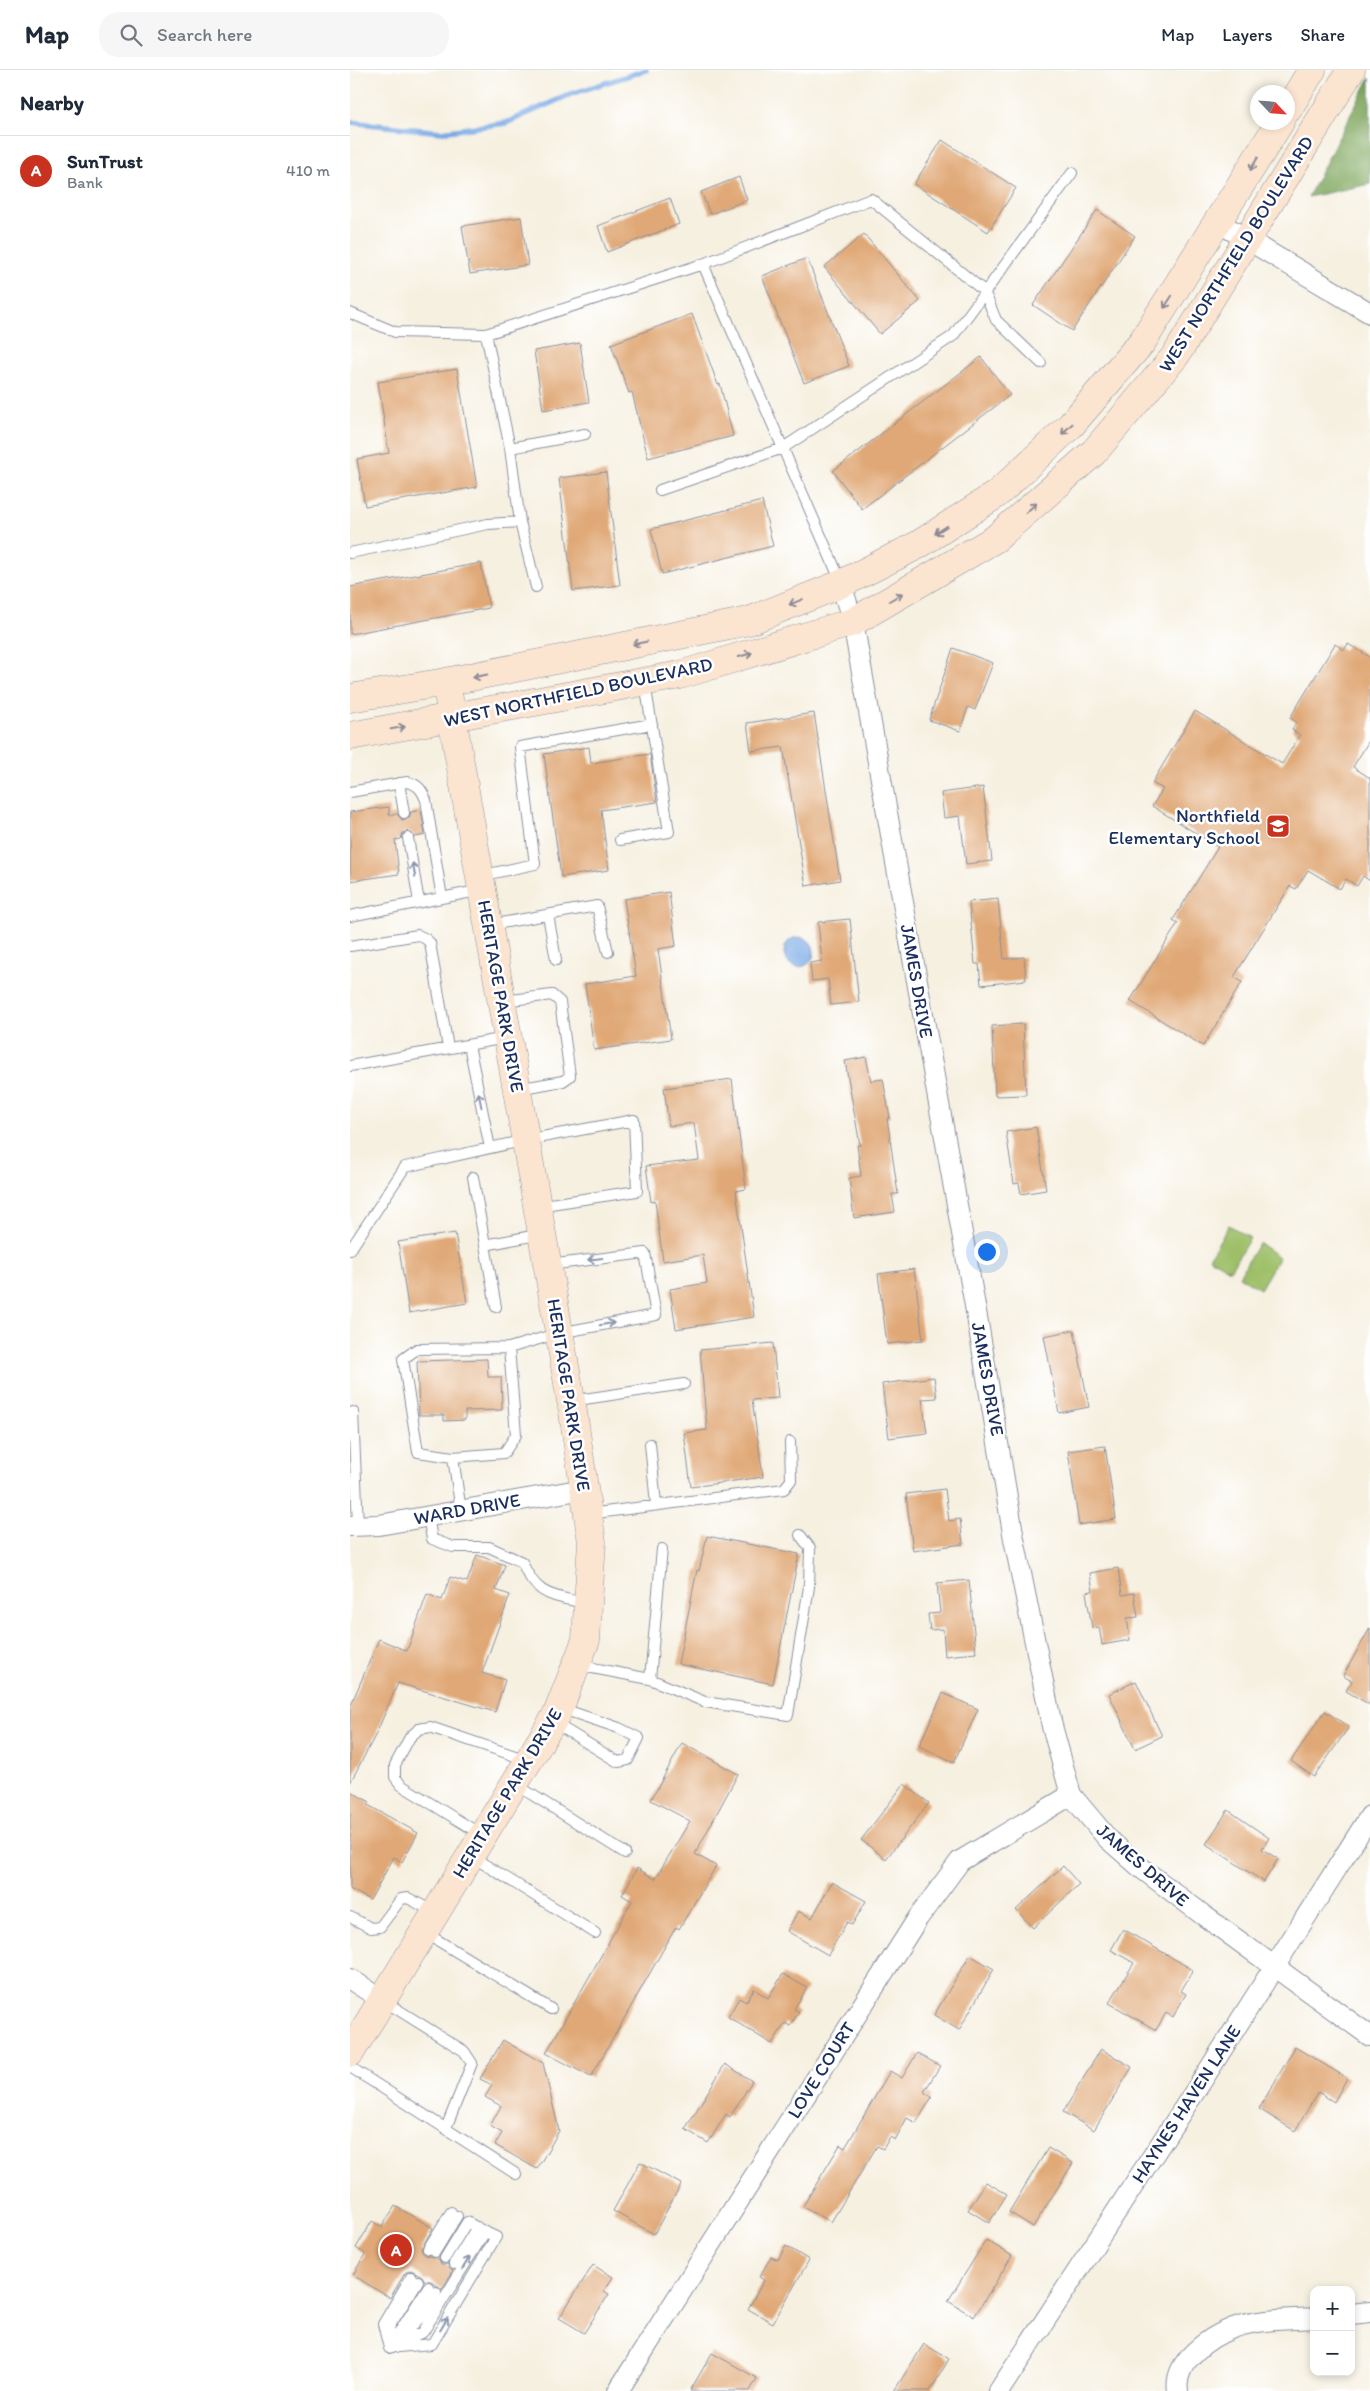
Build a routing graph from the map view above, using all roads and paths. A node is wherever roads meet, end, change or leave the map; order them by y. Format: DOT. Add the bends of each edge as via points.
graph roads {
  1 [pos="1311,72"];
  2 [pos="1347,77"];
  3 [pos="1295,98"];
  4 [pos="1275,130"];
  5 [pos="1072,173"];
  6 [pos="1218,222"];
  7 [pos="1249,240"];
  8 [pos="702,264"];
  9 [pos="984,290"];
  10 [pos="350,313"];
  11 [pos="1370,313"];
  12 [pos="486,334"];
  13 [pos="1041,363"];
  14 [pos="586,434"];
  15 [pos="510,448"];
  16 [pos="783,448"];
  17 [pos="660,490"];
  18 [pos="520,522"];
  19 [pos="350,553"];
  20 [pos="841,584"];
  21 [pos="536,587"];
  22 [pos="853,622"];
  23 [pos="446,682"];
  24 [pos="645,682"];
  25 [pos="350,698"];
  26 [pos="453,719"];
  27 [pos="652,724"];
  28 [pos="350,736"];
  29 [pos="399,783"];
  30 [pos="350,792"];
  31 [pos="404,813"];
  32 [pos="408,838"];
  33 [pos="620,840"];
  34 [pos="482,883"];
  35 [pos="442,898"];
  36 [pos="419,902"];
  37 [pos="548,915"];
  38 [pos="350,916"];
  39 [pos="489,925"];
  40 [pos="350,946"];
  41 [pos="608,952"];
  42 [pos="556,960"];
  43 [pos="502,1001"];
  44 [pos="508,1038"];
  45 [pos="469,1045"];
  46 [pos="448,1048"];
  47 [pos="350,1066"];
  48 [pos="517,1089"];
  49 [pos="526,1140"];
  50 [pos="490,1148"];
  51 [pos="473,1177"];
  52 [pos="537,1206"];
  53 [pos="542,1234"];
  54 [pos="485,1245"];
  55 [pos="350,1250"];
  56 [pos="548,1265"];
  57 [pos="496,1307"];
  58 [pos="559,1333"];
  59 [pos="509,1348"];
  60 [pos="684,1384"];
  61 [pos="571,1401"];
  62 [pos="353,1412"];
  63 [pos="790,1442"];
  64 [pos="650,1444"];
  65 [pos="453,1457"];
  66 [pos="586,1501"];
  67 [pos="656,1504"];
  68 [pos="461,1510"];
  69 [pos="428,1516"];
  70 [pos="354,1526"];
  71 [pos="800,1535"];
  72 [pos="662,1549"];
  73 [pos="588,1604"];
  74 [pos="576,1664"];
  75 [pos="650,1679"];
  76 [pos="556,1715"];
  77 [pos="528,1761"];
  78 [pos="514,1784"];
  79 [pos="1071,1795"];
  80 [pos="1370,1816"];
  81 [pos="476,1845"];
  82 [pos="625,1853"];
  83 [pos="350,1917"];
  84 [pos="429,1922"];
  85 [pos="595,1933"];
  86 [pos="1275,1967"];
  87 [pos="350,1979"];
  88 [pos="381,1999"];
  89 [pos="551,2009"];
  90 [pos="1370,2036"];
  91 [pos="350,2053"];
  92 [pos="350,2067"];
  93 [pos="446,2128"];
  94 [pos="516,2174"];
  95 [pos="454,2214"];
  96 [pos="481,2230"];
  97 [pos="432,2250"];
  98 [pos="415,2279"];
  99 [pos="432,2289"];
  100 [pos="1370,2312"];
  101 [pos="1355,2314"];
  102 [pos="1310,2318"];
  103 [pos="390,2348"];
  104 [pos="618,2391"];
  105 [pos="999,2391"];
  106 [pos="1178,2391"];
  1 -- 3 [label="main road, WEST NORTHFIELD BOULEVARD"];
  2 -- 7 [label="main road, WEST NORTHFIELD BOULEVARD"];
  4 -- 6 [label="main road, WEST NORTHFIELD BOULEVARD, one-way"];
  5 -- 9 [label="lane"];
  6 -- 7 [label="street"];
  6 -- 20 [label="main road, WEST NORTHFIELD BOULEVARD, one-way" via="1142,342 1071,425 997,494 918,545"];
  7 -- 11 [label="street"];
  22 -- 7 [label="main road, WEST NORTHFIELD BOULEVARD, one-way" via="995,539 1094,452 1176,355"];
  8 -- 9 [label="lane" via="871,199"];
  8 -- 12 [label="lane"];
  8 -- 16 [label="lane"];
  9 -- 13 [label="lane" via="996,320"];
  9 -- 16 [label="lane" via="953,336"];
  10 -- 12 [label="lane" via="395,332"];
  12 -- 15 [label="lane"];
  14 -- 15 [label="lane"];
  15 -- 18 [label="lane"];
  16 -- 17 [label="lane"];
  16 -- 20 [label="lane"];
  18 -- 19 [label="lane" via="488,524"];
  18 -- 21 [label="lane"];
  20 -- 22 [label="street, JAMES DRIVE"];
  20 -- 23 [label="main road, WEST NORTHFIELD BOULEVARD, one-way" via="749,621"];
  24 -- 22 [label="main road, WEST NORTHFIELD BOULEVARD, one-way" via="680,675"];
  22 -- 79 [label="street, JAMES DRIVE" via="1014,1539 1052,1726"];
  23 -- 25 [label="main road, WEST NORTHFIELD BOULEVARD"];
  23 -- 26 [label="main road, HERITAGE PARK DRIVE"];
  24 -- 26 [label="main road, WEST NORTHFIELD BOULEVARD"];
  24 -- 27 [label="lane"];
  28 -- 26 [label="main road, WEST NORTHFIELD BOULEVARD, one-way"];
  26 -- 34 [label="main road, HERITAGE PARK DRIVE"];
  27 -- 33 [label="lane" via="669,832"];
  27 -- 34 [label="lane" via="520,748 535,864"];
  29 -- 30 [label="lane"];
  29 -- 31 [label="lane"];
  29 -- 35 [label="lane" via="415,783 423,793"];
  36 -- 32 [label="lane, one-way"];
  34 -- 35 [label="lane"];
  34 -- 39 [label="main road, HERITAGE PARK DRIVE"];
  35 -- 36 [label="lane"];
  36 -- 38 [label="lane"];
  37 -- 39 [label="lane"];
  37 -- 41 [label="lane" via="598,906"];
  37 -- 42 [label="lane"];
  39 -- 43 [label="main road, HERITAGE PARK DRIVE"];
  40 -- 46 [label="lane" via="418,935 426,938 430,943"];
  43 -- 44 [label="main road, HERITAGE PARK DRIVE"];
  43 -- 48 [label="lane" via="552,995 560,1002 570,1076 563,1081"];
  44 -- 45 [label="lane"];
  44 -- 48 [label="main road, HERITAGE PARK DRIVE"];
  45 -- 46 [label="lane"];
  50 -- 45 [label="lane, one-way"];
  46 -- 47 [label="lane"];
  48 -- 49 [label="main road, HERITAGE PARK DRIVE"];
  49 -- 50 [label="lane"];
  49 -- 52 [label="main road, HERITAGE PARK DRIVE"];
  49 -- 52 [label="lane" via="634,1120 637,1191"];
  50 -- 55 [label="lane" via="405,1167"];
  51 -- 54 [label="lane"];
  52 -- 53 [label="main road, HERITAGE PARK DRIVE"];
  53 -- 54 [label="lane"];
  53 -- 56 [label="main road, HERITAGE PARK DRIVE"];
  54 -- 57 [label="lane"];
  56 -- 58 [label="main road, HERITAGE PARK DRIVE"];
  58 -- 56 [label="lane, one-way" via="656,1315 645,1253"];
  58 -- 59 [label="lane"];
  58 -- 61 [label="main road, HERITAGE PARK DRIVE"];
  59 -- 65 [label="lane" via="516,1435 504,1453"];
  59 -- 65 [label="lane" via="417,1349 403,1359 418,1452"];
  60 -- 61 [label="lane"];
  61 -- 66 [label="main road, HERITAGE PARK DRIVE"];
  62 -- 70 [label="lane"];
  63 -- 67 [label="lane" via="791,1480 784,1489"];
  64 -- 67 [label="lane"];
  65 -- 68 [label="lane"];
  66 -- 67 [label="lane"];
  66 -- 68 [label="street, WARD DRIVE"];
  66 -- 73 [label="main road, HERITAGE PARK DRIVE" via="592,1542"];
  68 -- 69 [label="street, WARD DRIVE"];
  69 -- 70 [label="street, WARD DRIVE"];
  69 -- 73 [label="lane" via="432,1539 453,1547 489,1547 522,1562 529,1578 542,1592"];
  71 -- 75 [label="lane" via="810,1548 809,1587 788,1715 705,1702"];
  72 -- 75 [label="lane"];
  73 -- 74 [label="main road, HERITAGE PARK DRIVE" via="586,1640"];
  74 -- 75 [label="lane"];
  74 -- 76 [label="main road, HERITAGE PARK DRIVE"];
  76 -- 76 [label="lane" via="619,1728 639,1738 628,1760 618,1762"];
  76 -- 77 [label="main road, HERITAGE PARK DRIVE"];
  77 -- 78 [label="main road, HERITAGE PARK DRIVE"];
  77 -- 81 [label="lane" via="430,1728 419,1729 410,1737 395,1765 395,1776 401,1785"];
  78 -- 81 [label="main road, HERITAGE PARK DRIVE"];
  78 -- 82 [label="lane"];
  79 -- 86 [label="street, JAMES DRIVE" via="1108,1838 1140,1867"];
  79 -- 104 [label="street, LOVE COURT" via="960,1861 918,1918"];
  80 -- 86 [label="street, HAYNES HAVEN LANE"];
  81 -- 84 [label="main road, HERITAGE PARK DRIVE"];
  81 -- 85 [label="lane"];
  83 -- 84 [label="lane" via="371,1928 380,1927 401,1899 408,1898"];
  84 -- 88 [label="main road, HERITAGE PARK DRIVE"];
  84 -- 89 [label="lane"];
  86 -- 90 [label="street, JAMES DRIVE"];
  86 -- 105 [label="street, HAYNES HAVEN LANE"];
  87 -- 88 [label="street"];
  88 -- 91 [label="main road, HERITAGE PARK DRIVE"];
  88 -- 93 [label="lane" via="464,2051 472,2062"];
  92 -- 93 [label="lane"];
  93 -- 94 [label="lane"];
  95 -- 97 [label="lane"];
  96 -- 96 [label="lane" via="467,2222 450,2261"];
  103 -- 96 [label="lane, one-way" via="423,2332"];
  103 -- 96 [label="lane, one-way" via="432,2344 496,2237"];
  98 -- 103 [label="lane" via="389,2328"];
  99 -- 103 [label="lane"];
  100 -- 101 [label="street"];
  102 -- 106 [label="street" via="1233,2328 1185,2361 1177,2384"];
}
